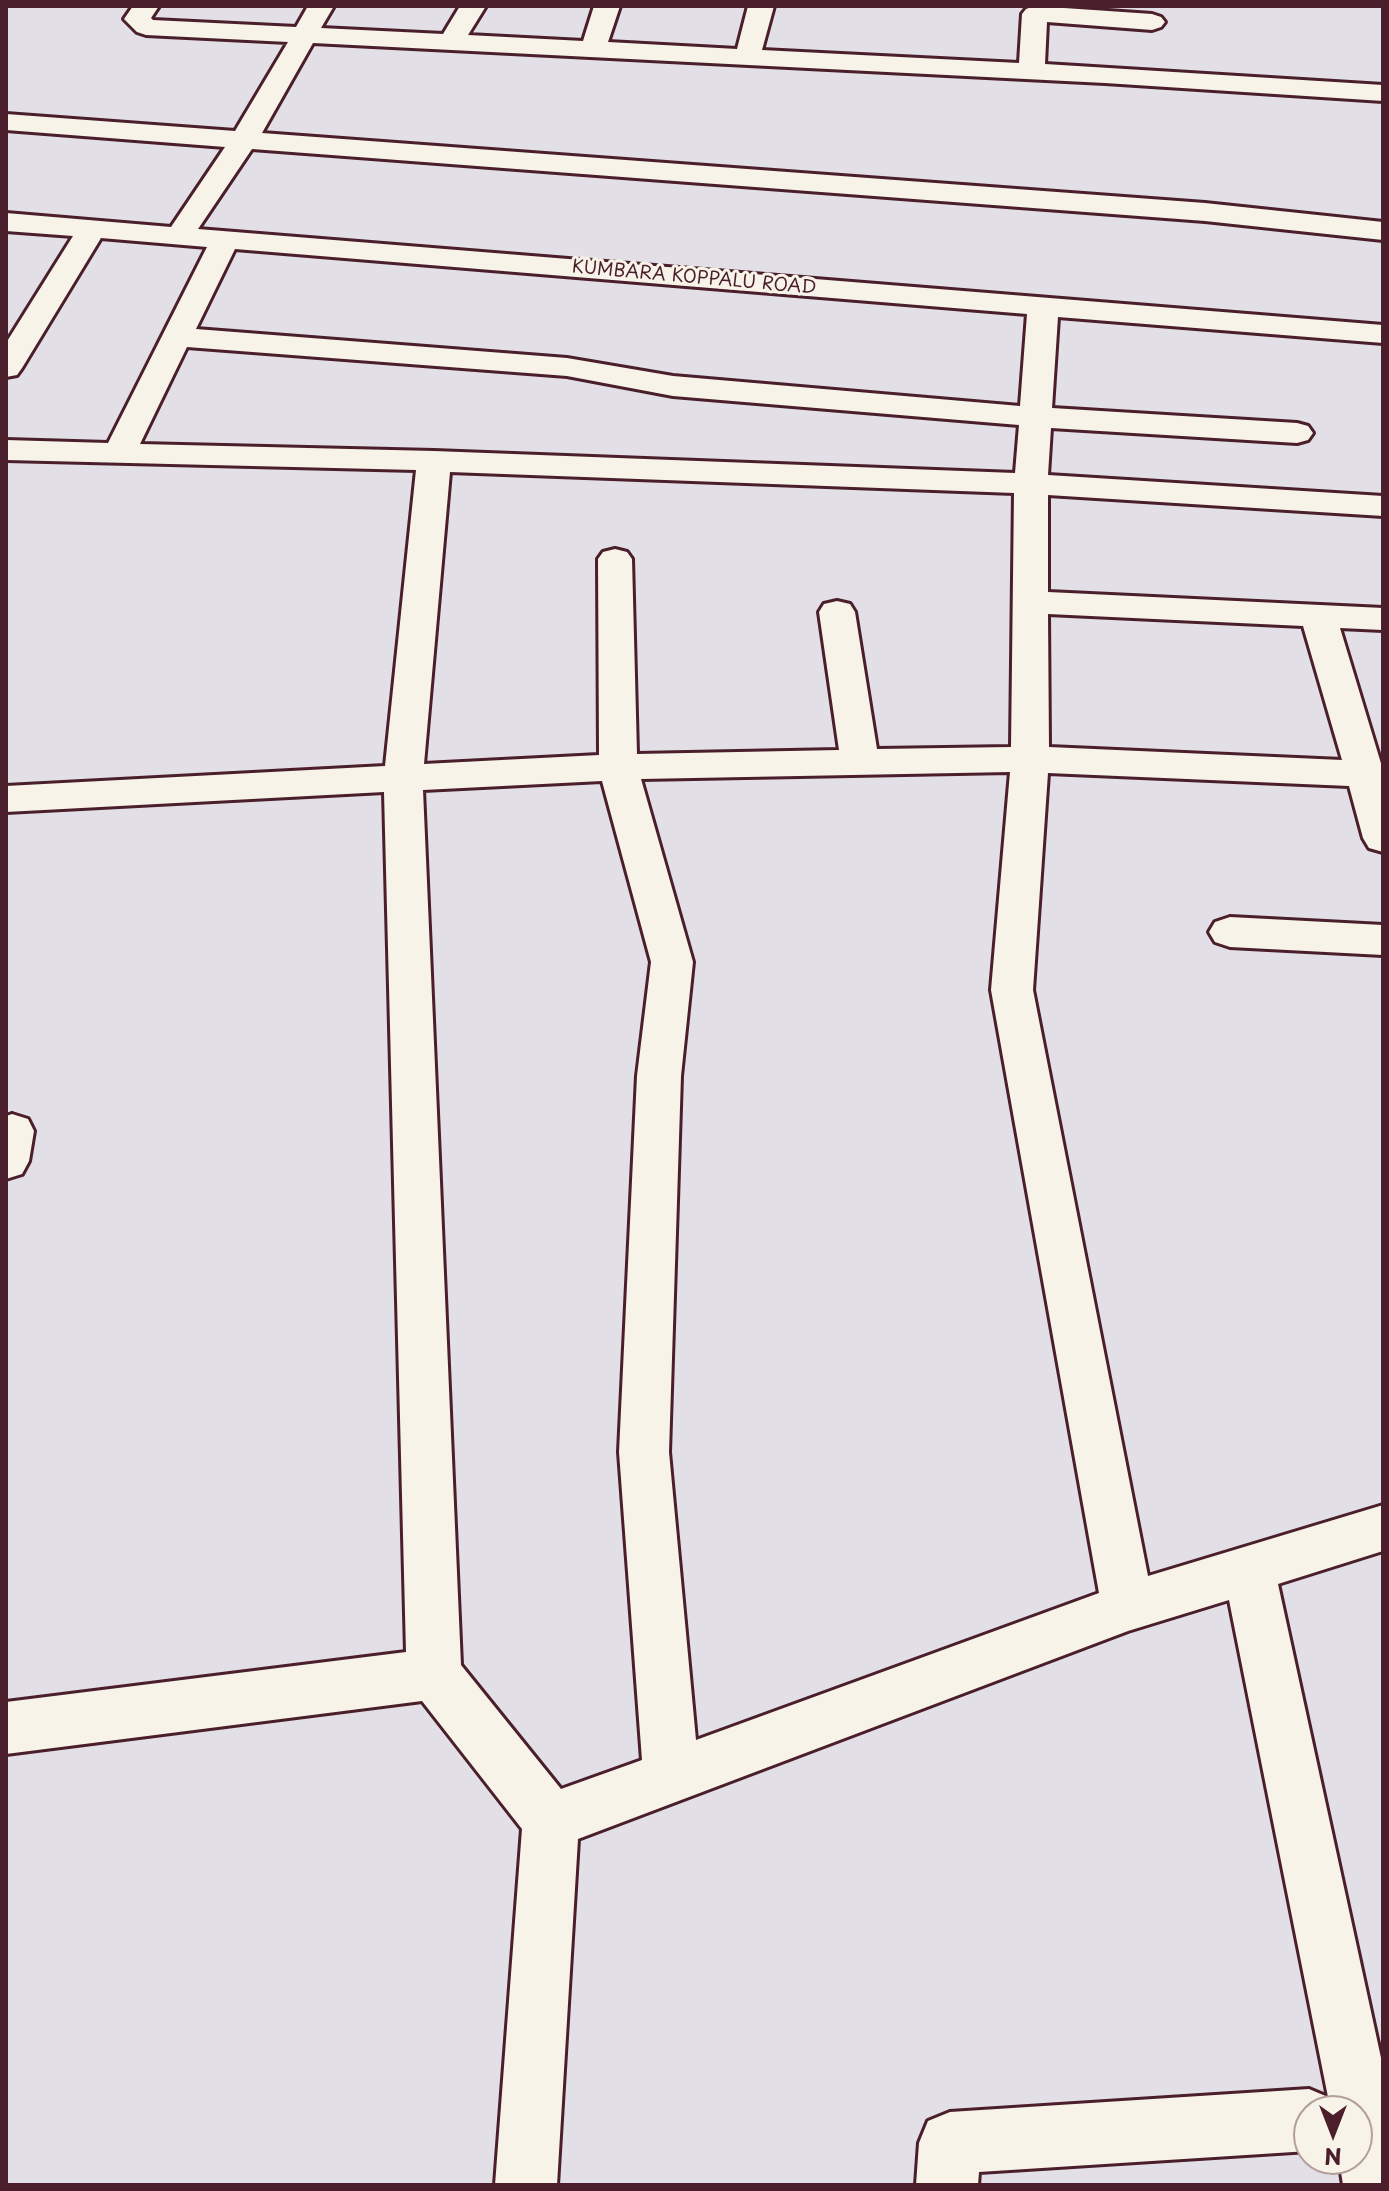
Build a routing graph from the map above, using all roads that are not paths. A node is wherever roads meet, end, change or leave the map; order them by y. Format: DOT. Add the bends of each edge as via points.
graph roads {
  1 [pos="146,6"];
  2 [pos="321,6"];
  3 [pos="473,6"];
  4 [pos="607,6"];
  5 [pos="761,6"];
  6 [pos="1152,22"];
  7 [pos="303,37"];
  8 [pos="451,43"];
  9 [pos="593,50"];
  10 [pos="747,58"];
  11 [pos="1032,71"];
  12 [pos="1383,93"];
  13 [pos="6,122"];
  14 [pos="245,138"];
  15 [pos="6,222"];
  16 [pos="92,229"];
  17 [pos="1383,231"];
  18 [pos="179,236"];
  19 [pos="225,240"];
  20 [pos="1043,307"];
  21 [pos="1383,334"];
  22 [pos="176,337"];
  23 [pos="6,368"];
  24 [pos="1035,417"];
  25 [pos="1297,433"];
  26 [pos="6,450"];
  27 [pos="119,453"];
  28 [pos="434,461"];
  29 [pos="1031,484"];
  30 [pos="1383,506"];
  31 [pos="615,559"];
  32 [pos="1032,602"];
  33 [pos="837,612"];
  34 [pos="1318,616"];
  35 [pos="1383,619"];
  36 [pos="1030,759"];
  37 [pos="860,762"];
  38 [pos="618,767"];
  39 [pos="1365,774"];
  40 [pos="403,780"];
  41 [pos="6,799"];
  42 [pos="1383,838"];
  43 [pos="1230,932"];
  44 [pos="1383,940"];
  45 [pos="1383,1528"];
  46 [pos="1249,1569"];
  47 [pos="1128,1607"];
  48 [pos="434,1674"];
  49 [pos="6,1728"];
  50 [pos="671,1776"];
  51 [pos="551,1821"];
  52 [pos="1339,2095"];
  53 [pos="1293,2121"];
  54 [pos="526,2185"];
  55 [pos="947,2185"];
  1 -- 7 [label="street" via="137,19 146,27"];
  2 -- 7 [label="street"];
  3 -- 8 [label="street"];
  4 -- 9 [label="street"];
  5 -- 10 [label="street"];
  6 -- 11 [label="street" via="1035,14"];
  7 -- 8 [label="street"];
  7 -- 14 [label="street"];
  8 -- 9 [label="street"];
  9 -- 10 [label="street"];
  10 -- 11 [label="street"];
  11 -- 12 [label="street"];
  13 -- 14 [label="street"];
  14 -- 17 [label="street" via="1205,212"];
  14 -- 18 [label="street"];
  15 -- 16 [label="street, KUMBARA KOPPALU ROAD"];
  16 -- 18 [label="street, KUMBARA KOPPALU ROAD"];
  16 -- 23 [label="street"];
  18 -- 19 [label="street, KUMBARA KOPPALU ROAD"];
  19 -- 20 [label="street, KUMBARA KOPPALU ROAD"];
  19 -- 22 [label="street"];
  20 -- 21 [label="street, KUMBARA KOPPALU ROAD"];
  20 -- 24 [label="street"];
  22 -- 24 [label="street" via="567,367 673,386"];
  22 -- 27 [label="street"];
  24 -- 25 [label="street"];
  24 -- 29 [label="street"];
  26 -- 27 [label="street"];
  27 -- 28 [label="street"];
  28 -- 29 [label="street"];
  28 -- 40 [label="street"];
  29 -- 30 [label="street"];
  29 -- 32 [label="street"];
  31 -- 38 [label="street"];
  32 -- 34 [label="street"];
  32 -- 36 [label="street"];
  33 -- 37 [label="street"];
  34 -- 35 [label="street"];
  34 -- 39 [label="street"];
  36 -- 37 [label="street"];
  36 -- 39 [label="street"];
  36 -- 47 [label="street" via="1012,990"];
  37 -- 38 [label="street"];
  38 -- 40 [label="street"];
  38 -- 50 [label="street" via="672,962 659,1076 644,1452"];
  39 -- 42 [label="street"];
  40 -- 41 [label="street"];
  40 -- 48 [label="street"];
  43 -- 44 [label="street"];
  45 -- 46 [label="street"];
  46 -- 47 [label="street"];
  46 -- 52 [label="street"];
  47 -- 50 [label="street"];
  48 -- 49 [label="street"];
  48 -- 51 [label="street"];
  50 -- 51 [label="street"];
  51 -- 54 [label="street"];
  53 -- 55 [label="street" via="950,2143"];
}
